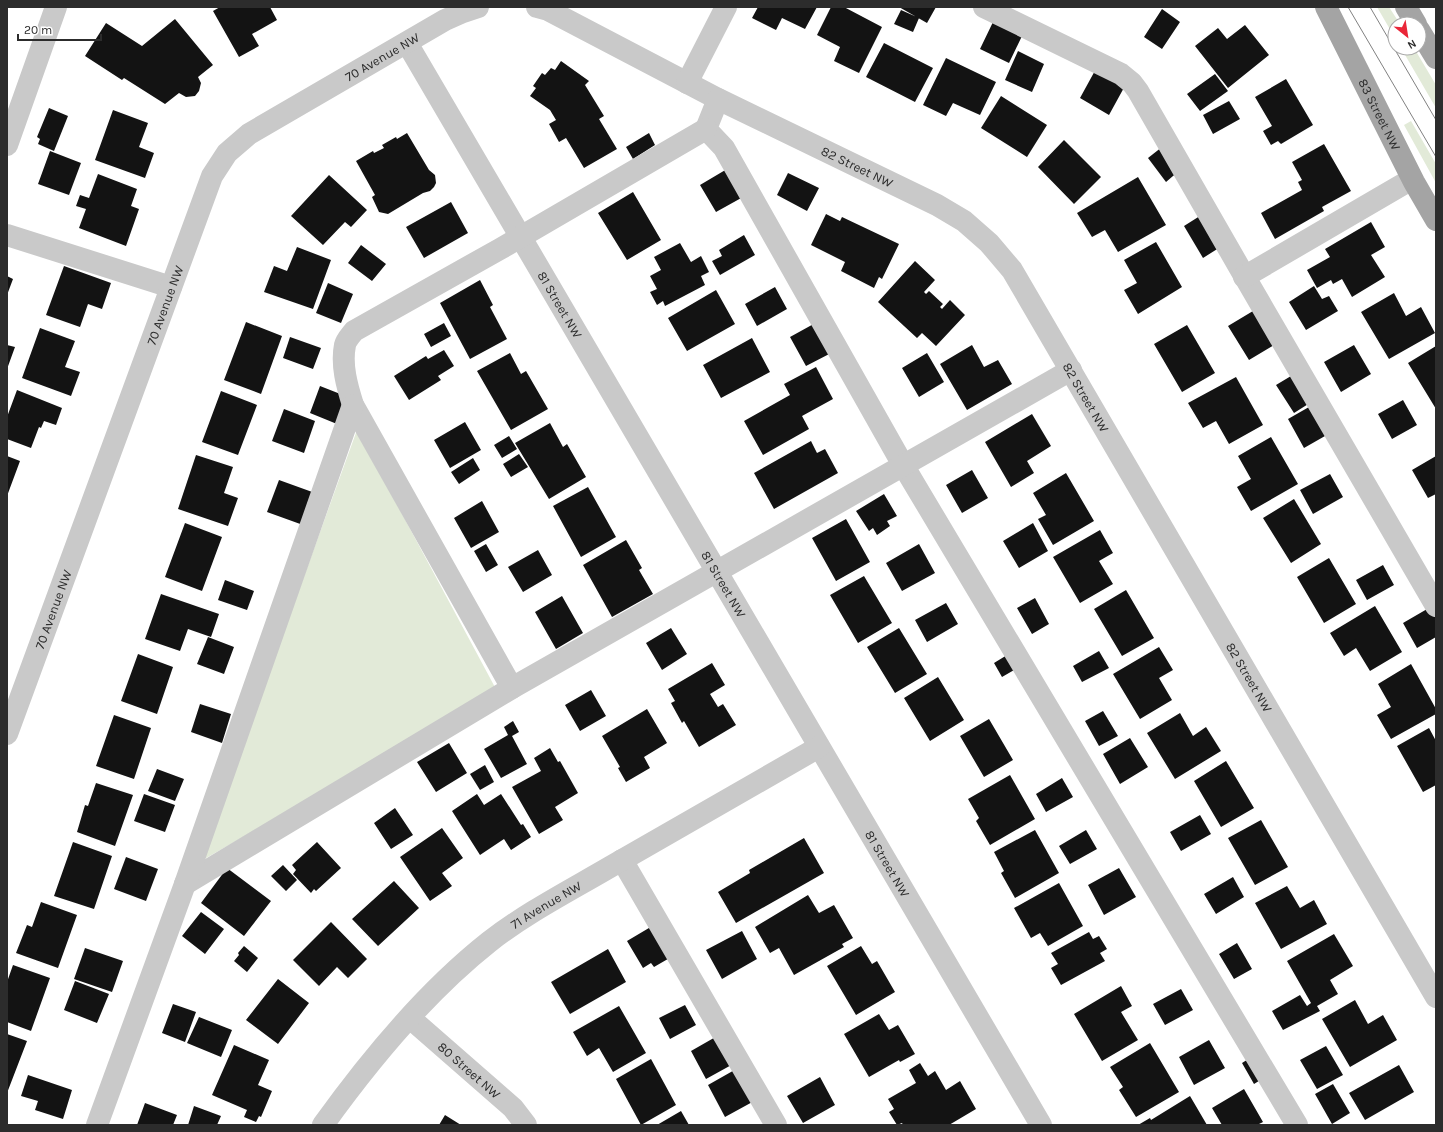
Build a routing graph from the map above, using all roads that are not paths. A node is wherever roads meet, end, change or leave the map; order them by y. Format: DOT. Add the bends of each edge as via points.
graph roads {
  1 [pos="56,7"];
  2 [pos="478,7"];
  3 [pos="537,7"];
  4 [pos="726,7"];
  5 [pos="984,7"];
  6 [pos="1326,7"];
  7 [pos="1406,7"];
  8 [pos="1411,16"];
  9 [pos="407,43"];
  10 [pos="1427,43"];
  11 [pos="1436,58"];
  12 [pos="687,83"];
  13 [pos="718,99"];
  14 [pos="706,129"];
  15 [pos="7,145"];
  16 [pos="1412,179"];
  17 [pos="1436,220"];
  18 [pos="7,236"];
  19 [pos="520,238"];
  20 [pos="1244,277"];
  21 [pos="171,287"];
  22 [pos="1070,370"];
  23 [pos="353,405"];
  24 [pos="903,465"];
  25 [pos="717,572"];
  26 [pos="1436,606"];
  27 [pos="512,688"];
  28 [pos="7,734"];
  29 [pos="819,747"];
  30 [pos="622,860"];
  31 [pos="185,884"];
  32 [pos="1436,997"];
  33 [pos="410,1018"];
  34 [pos="97,1125"];
  35 [pos="323,1125"];
  36 [pos="526,1125"];
  37 [pos="776,1125"];
  38 [pos="1041,1125"];
  39 [pos="1297,1125"];
  1 -- 15 [label="street"];
  2 -- 9 [label="street, 70 Avenue NW" via="445,20"];
  3 -- 12 [label="street, 82 Street NW" via="548,10"];
  4 -- 12 [label="street"];
  5 -- 20 [label="street" via="1121,74 1132,83"];
  6 -- 16 [label="main road, 83 Street NW"];
  7 -- 8 [label="main road"];
  9 -- 19 [label="street, 81 Street NW"];
  9 -- 21 [label="street, 70 Avenue NW" via="249,134 227,152 212,176"];
  10 -- 11 [label="main road"];
  12 -- 13 [label="street, 82 Street NW"];
  13 -- 14 [label="street"];
  13 -- 22 [label="street, 82 Street NW" via="930,201 964,221 989,243 1012,270"];
  14 -- 19 [label="street"];
  14 -- 24 [label="street" via="724,148"];
  16 -- 17 [label="main road, 83 Street NW"];
  16 -- 20 [label="street"];
  18 -- 21 [label="street"];
  19 -- 23 [label="street" via="354,331 345,343 344,367"];
  19 -- 25 [label="street, 81 Street NW"];
  20 -- 26 [label="street"];
  21 -- 28 [label="street, 70 Avenue NW"];
  22 -- 24 [label="street"];
  22 -- 32 [label="street, 82 Street NW"];
  23 -- 27 [label="street"];
  23 -- 31 [label="street"];
  24 -- 25 [label="street"];
  24 -- 39 [label="street"];
  25 -- 27 [label="street"];
  25 -- 29 [label="street, 81 Street NW"];
  27 -- 31 [label="street"];
  29 -- 30 [label="street, 71 Avenue NW"];
  29 -- 38 [label="street, 81 Street NW"];
  30 -- 33 [label="street, 71 Avenue NW" via="535,911 489,942 445,980"];
  30 -- 37 [label="street"];
  31 -- 34 [label="street"];
  33 -- 35 [label="street, 71 Avenue NW" via="378,1054"];
  33 -- 36 [label="street, 80 Street NW" via="513,1108"];
}
